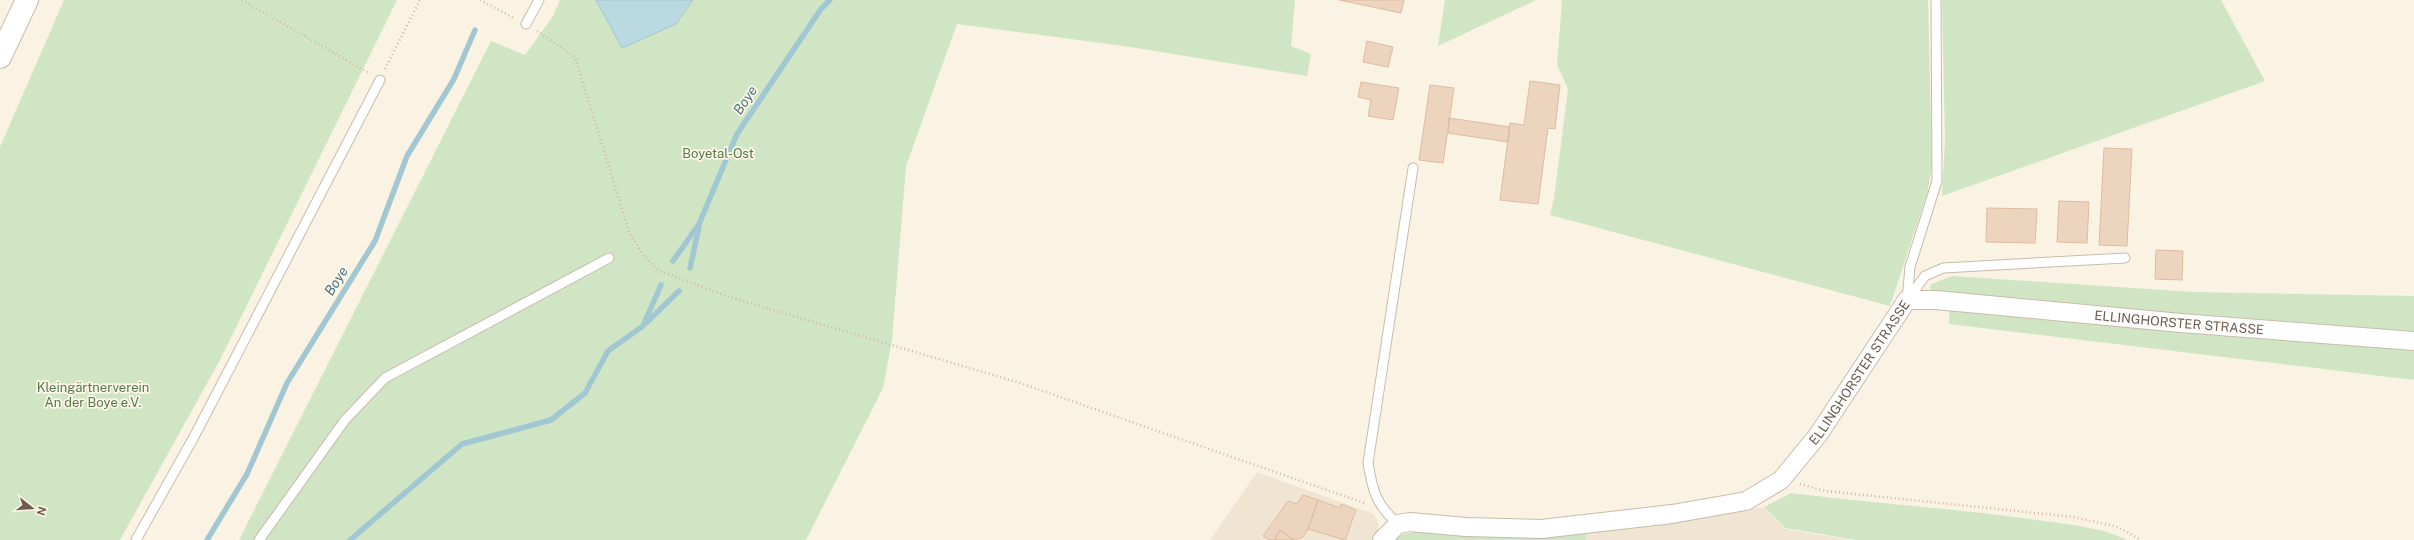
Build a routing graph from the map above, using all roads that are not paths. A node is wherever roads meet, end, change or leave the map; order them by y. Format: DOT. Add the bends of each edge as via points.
graph roads {
  1 [pos="27,0"];
  2 [pos="539,0"];
  3 [pos="1936,0"];
  4 [pos="526,24"];
  5 [pos="0,57"];
  6 [pos="380,80"];
  7 [pos="1413,168"];
  8 [pos="609,258"];
  9 [pos="2125,258"];
  10 [pos="1907,300"];
  11 [pos="2414,341"];
  12 [pos="1398,524"];
  13 [pos="136,540"];
  14 [pos="259,540"];
  15 [pos="1382,540"];
  1 -- 5 [label="street"];
  2 -- 4 [label="lane"];
  3 -- 10 [label="lane" via="1937,181 1910,267"];
  6 -- 13 [label="lane" via="195,435"];
  7 -- 12 [label="lane" via="1368,463 1372,486 1384,510"];
  8 -- 14 [label="lane" via="385,378 346,420"];
  9 -- 10 [label="lane" via="1943,268 1925,276"];
  10 -- 11 [label="street, ELLINGHORSTER STRASSE" via="1936,300 2180,323"];
  10 -- 12 [label="street, ELLINGHORSTER STRASSE" via="1818,435 1781,480 1746,500 1672,514 1541,529 1466,527 1410,522"];
  12 -- 15 [label="street"];
}
